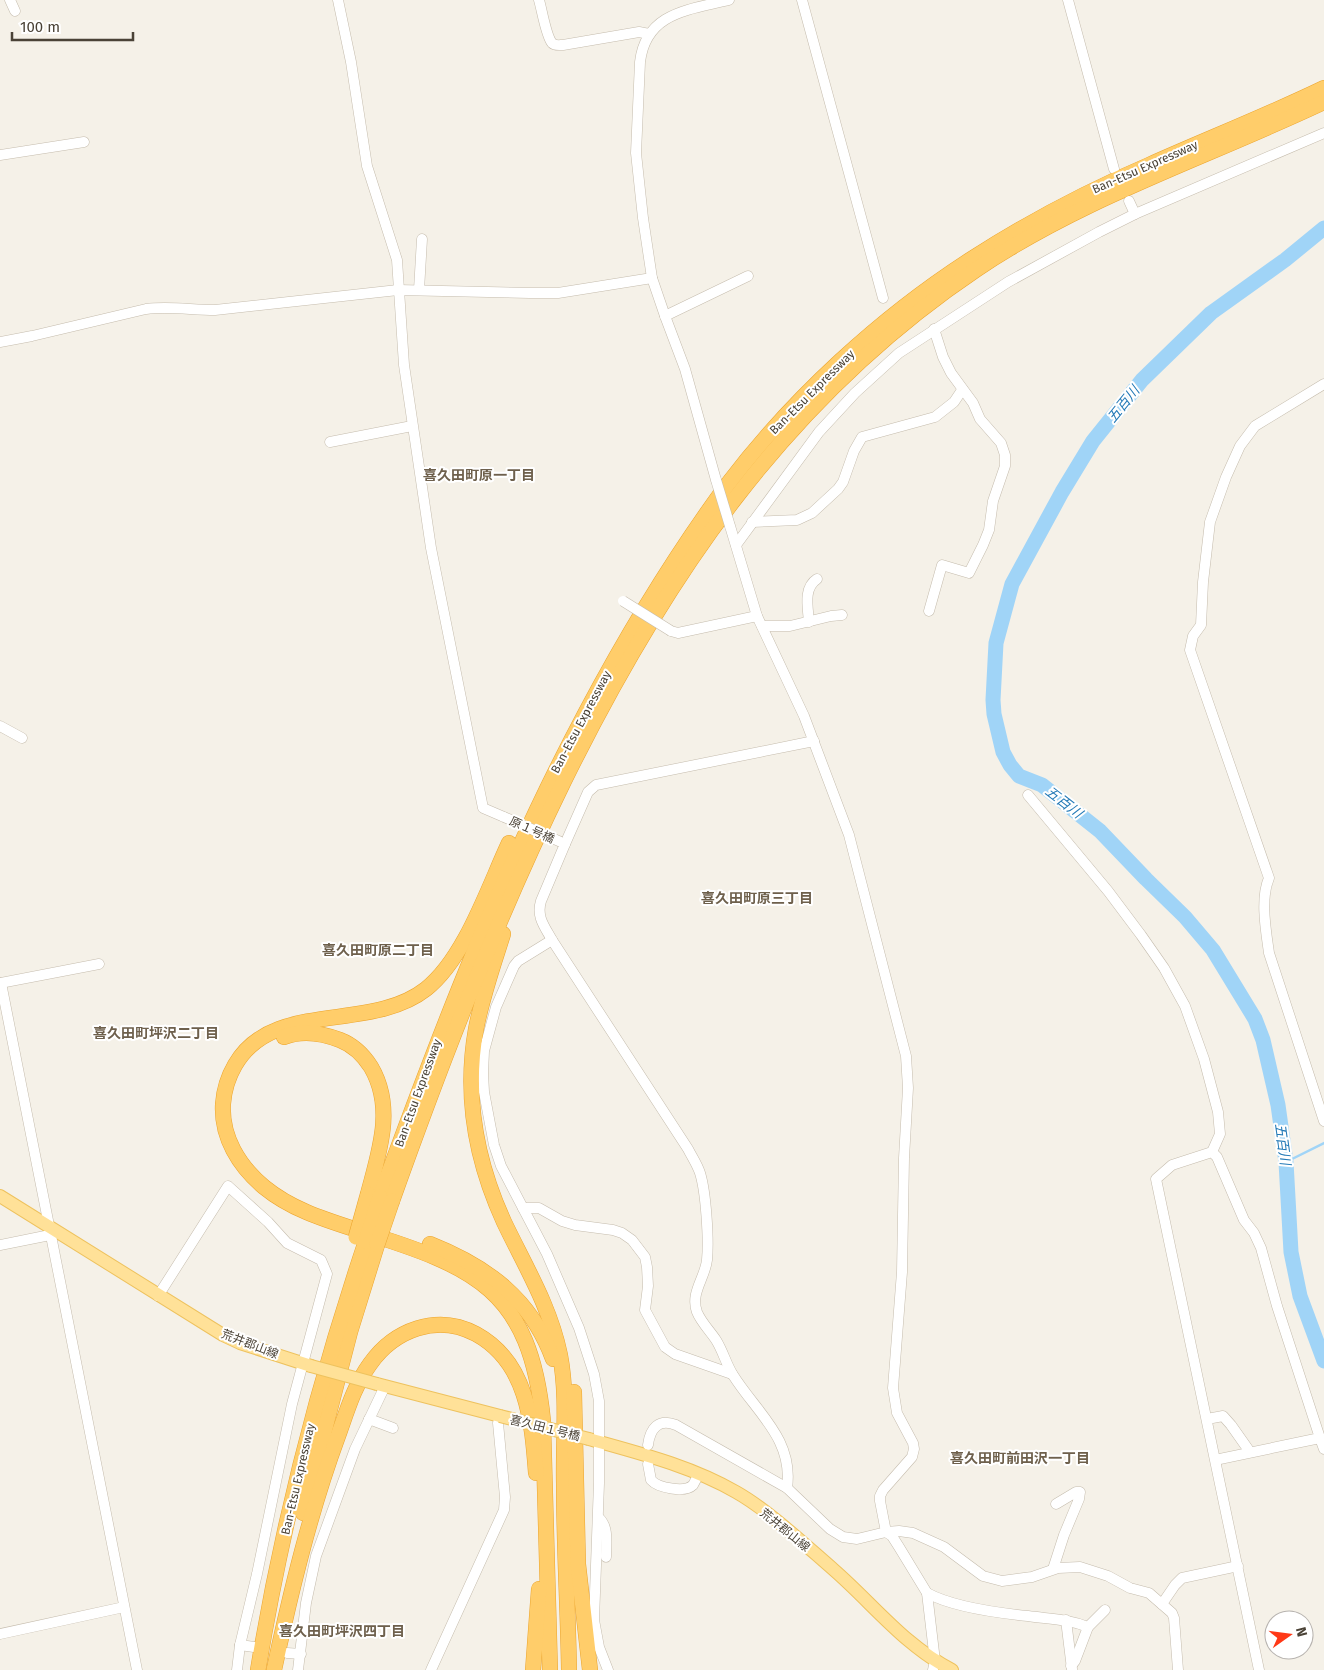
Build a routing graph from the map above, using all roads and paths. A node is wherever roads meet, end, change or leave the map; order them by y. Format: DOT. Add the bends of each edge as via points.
graph roads {
  1 [pos="10,0"];
  2 [pos="338,0"];
  3 [pos="540,0"];
  4 [pos="729,0"];
  5 [pos="802,0"];
  6 [pos="1068,0"];
  7 [pos="15,11"];
  8 [pos="649,34"];
  9 [pos="1324,88"];
  10 [pos="1324,102"];
  11 [pos="1324,134"];
  12 [pos="84,142"];
  13 [pos="0,155"];
  14 [pos="1114,169"];
  15 [pos="1128,201"];
  16 [pos="1134,214"];
  17 [pos="422,239"];
  18 [pos="748,276"];
  19 [pos="652,278"];
  20 [pos="398,290"];
  21 [pos="419,290"];
  22 [pos="883,298"];
  23 [pos="664,316"];
  24 [pos="934,329"];
  25 [pos="0,342"];
  26 [pos="1324,384"];
  27 [pos="962,390"];
  28 [pos="412,426"];
  29 [pos="330,442"];
  30 [pos="752,522"];
  31 [pos="736,545"];
  32 [pos="817,579"];
  33 [pos="621,600"];
  34 [pos="929,611"];
  35 [pos="842,615"];
  36 [pos="759,621"];
  37 [pos="808,622"];
  38 [pos="0,726"];
  39 [pos="575,732"];
  40 [pos="22,738"];
  41 [pos="814,741"];
  42 [pos="1028,796"];
  43 [pos="555,800"];
  44 [pos="563,843"];
  45 [pos="552,940"];
  46 [pos="99,964"];
  47 [pos="0,983"];
  48 [pos="1324,1121"];
  49 [pos="1212,1152"];
  50 [pos="490,1187"];
  51 [pos="0,1196"];
  52 [pos="380,1198"];
  53 [pos="523,1208"];
  54 [pos="49,1231"];
  55 [pos="367,1241"];
  56 [pos="0,1245"];
  57 [pos="422,1251"];
  58 [pos="158,1296"];
  59 [pos="307,1365"];
  60 [pos="732,1374"];
  61 [pos="381,1385"];
  62 [pos="564,1400"];
  63 [pos="500,1416"];
  64 [pos="369,1419"];
  65 [pos="1207,1420"];
  66 [pos="393,1428"];
  67 [pos="1320,1438"];
  68 [pos="594,1440"];
  69 [pos="648,1445"];
  70 [pos="1324,1449"];
  71 [pos="1250,1452"];
  72 [pos="1216,1460"];
  73 [pos="648,1464"];
  74 [pos="536,1474"];
  75 [pos="698,1474"];
  76 [pos="787,1488"];
  77 [pos="1056,1504"];
  78 [pos="598,1517"];
  79 [pos="886,1532"];
  80 [pos="566,1548"];
  81 [pos="606,1557"];
  82 [pos="1238,1566"];
  83 [pos="1053,1569"];
  84 [pos="539,1589"];
  85 [pos="927,1593"];
  86 [pos="1162,1604"];
  87 [pos="124,1608"];
  88 [pos="1105,1610"];
  89 [pos="1066,1620"];
  90 [pos="1088,1627"];
  91 [pos="0,1634"];
  92 [pos="240,1645"];
  93 [pos="254,1647"];
  94 [pos="287,1653"];
  95 [pos="301,1654"];
  96 [pos="934,1666"];
  97 [pos="1072,1668"];
  98 [pos="137,1670"];
  99 [pos="236,1670"];
  100 [pos="258,1670"];
  101 [pos="272,1670"];
  102 [pos="298,1670"];
  103 [pos="431,1670"];
  104 [pos="533,1670"];
  105 [pos="540,1670"];
  106 [pos="550,1670"];
  107 [pos="569,1670"];
  108 [pos="580,1670"];
  109 [pos="590,1670"];
  110 [pos="608,1670"];
  111 [pos="952,1670"];
  112 [pos="1178,1670"];
  113 [pos="1259,1670"];
  1 -- 7 [label="street"];
  2 -- 20 [label="street" via="367,166 395,254"];
  3 -- 8 [label="street" via="549,36 555,45 639,32"];
  4 -- 8 [label="street" via="675,15"];
  5 -- 22 [label="street"];
  6 -- 14 [label="street"];
  8 -- 19 [label="street" via="640,62 636,153"];
  9 -- 39 [label="highway, Ban-Etsu Expressway" via="1149,164 1023,227 935,284 851,352 774,430 729,483 630,630"];
  10 -- 43 [label="highway, Ban-Etsu Expressway" via="1106,198 1030,237 978,268 858,361 784,438 718,518 638,642"];
  11 -- 16 [label="street"];
  12 -- 13 [label="street"];
  15 -- 16 [label="street"];
  16 -- 24 [label="street" via="1008,282"];
  17 -- 21 [label="street"];
  18 -- 23 [label="street"];
  19 -- 21 [label="street" via="558,293"];
  19 -- 23 [label="street"];
  20 -- 21 [label="street"];
  20 -- 25 [label="street" via="215,310 159,307"];
  20 -- 28 [label="street"];
  23 -- 31 [label="street, bridge" via="685,370"];
  24 -- 27 [label="street" via="945,361"];
  24 -- 30 [label="street" via="899,353 855,393 819,432"];
  26 -- 48 [label="street" via="1255,426 1240,446 1210,522 1201,626 1193,636 1190,650 1269,878 1265,896 1270,953"];
  27 -- 30 [label="street" via="954,402 935,417 862,438 843,482 812,514 797,520"];
  27 -- 34 [label="street" via="980,419 1001,443 1005,466 983,545 969,573 942,565"];
  28 -- 29 [label="street"];
  28 -- 44 [label="street, 原１号橋, bridge" via="431,548 483,808"];
  30 -- 31 [label="street"];
  31 -- 36 [label="street"];
  32 -- 37 [label="street" via="812,582 808,594"];
  33 -- 36 [label="street, bridge" via="678,633"];
  35 -- 37 [label="street"];
  36 -- 37 [label="street" via="790,626"];
  36 -- 41 [label="street"];
  38 -- 40 [label="street"];
  39 -- 52 [label="highway, Ban-Etsu Expressway" via="518,848 461,980"];
  39 -- 57 [label="highway" via="530,801 456,955 436,979 416,996 391,1008 295,1024 268,1034 238,1060 227,1084 223,1109 227,1136 240,1162 259,1183 298,1209"];
  41 -- 44 [label="street" via="596,785 588,792"];
  41 -- 79 [label="street" via="848,835 908,1070 902,1272 893,1388 900,1422 914,1449 912,1458 880,1496"];
  42 -- 49 [label="street" via="1142,935 1185,1006 1218,1112 1220,1134"];
  43 -- 50 [label="highway" via="503,933 476,1028 470,1078 472,1111 477,1143"];
  43 -- 52 [label="highway, Ban-Etsu Expressway" via="480,966 432,1087"];
  44 -- 45 [label="street" via="539,908"];
  45 -- 53 [label="street" via="514,966 496,1007 484,1051 484,1092 494,1145"];
  45 -- 60 [label="street" via="696,1163 703,1188 707,1258 696,1293 696,1308"];
  46 -- 47 [label="street"];
  47 -- 54 [label="street"];
  49 -- 65 [label="street" via="1172,1165 1156,1179"];
  49 -- 67 [label="street" via="1261,1248"];
  50 -- 62 [label="highway" via="549,1316 561,1361"];
  50 -- 109 [label="highway" via="503,1215 548,1289 568,1346 574,1399 578,1564"];
  51 -- 54 [label="main road, 荒井郡山線"];
  52 -- 55 [label="highway, bridge"];
  52 -- 55 [label="highway, Ban-Etsu Expressway, bridge"];
  52 -- 62 [label="highway" via="384,1112 380,1086 362,1056 348,1044 332,1037 297,1034 267,1045 251,1058 236,1086 232,1109 237,1134 255,1164 272,1181 302,1200 435,1246 498,1280 519,1300 542,1334 553,1358"];
  53 -- 60 [label="street" via="539,1208 562,1221 613,1230 632,1240 647,1267 645,1310 665,1347 675,1354"];
  53 -- 68 [label="street" via="547,1254 589,1355 599,1401"];
  54 -- 56 [label="street"];
  54 -- 58 [label="main road, 荒井郡山線"];
  54 -- 87 [label="street"];
  55 -- 100 [label="highway, Ban-Etsu Expressway" via="331,1327 279,1559"];
  55 -- 101 [label="highway, Ban-Etsu Expressway" via="350,1332 291,1563"];
  57 -- 74 [label="highway" via="478,1286 497,1306 512,1330 533,1399"];
  57 -- 106 [label="highway" via="473,1276 496,1295 514,1317 531,1358 542,1404 545,1446"];
  58 -- 59 [label="main road, 荒井郡山線" via="240,1343"];
  58 -- 59 [label="street" via="228,1186 287,1243 321,1260 325,1267 326,1282"];
  59 -- 61 [label="main road, 荒井郡山線, bridge"];
  59 -- 92 [label="street"];
  60 -- 76 [label="street" via="785,1452"];
  61 -- 63 [label="main road, 荒井郡山線"];
  61 -- 64 [label="street"];
  62 -- 80 [label="highway"];
  63 -- 68 [label="main road, 喜久田１号橋, bridge"];
  63 -- 103 [label="street" via="498,1423 506,1497 504,1510"];
  64 -- 66 [label="street"];
  64 -- 95 [label="street" via="316,1556 306,1603"];
  65 -- 71 [label="street" via="1223,1416"];
  65 -- 72 [label="street"];
  67 -- 70 [label="street"];
  67 -- 71 [label="street"];
  68 -- 75 [label="main road, 荒井郡山線"];
  68 -- 78 [label="street"];
  69 -- 76 [label="street" via="653,1428 670,1423"];
  71 -- 72 [label="street"];
  72 -- 82 [label="street"];
  73 -- 75 [label="street" via="651,1480 660,1487 688,1487 694,1484"];
  74 -- 84 [label="highway"];
  74 -- 101 [label="highway" via="532,1427 525,1398 516,1374 502,1353 470,1331 448,1325 424,1326 394,1339 367,1369 354,1391 309,1523"];
  75 -- 96 [label="main road, 荒井郡山線" via="736,1492 767,1514 835,1571"];
  76 -- 79 [label="street" via="843,1537 857,1539"];
  77 -- 83 [label="street" via="1078,1491 1080,1493"];
  78 -- 81 [label="street" via="604,1524"];
  78 -- 110 [label="street" via="594,1620"];
  79 -- 83 [label="street" via="905,1531 924,1537 944,1547 983,1576 1002,1581 1032,1577"];
  79 -- 85 [label="street" via="896,1541"];
  80 -- 107 [label="highway"];
  80 -- 108 [label="highway"];
  82 -- 86 [label="street" via="1182,1578"];
  82 -- 113 [label="street"];
  83 -- 86 [label="street" via="1086,1569 1108,1576 1149,1594"];
  84 -- 104 [label="highway"];
  84 -- 105 [label="highway"];
  85 -- 89 [label="street" via="989,1611"];
  85 -- 96 [label="street"];
  86 -- 112 [label="street" via="1172,1612 1176,1622"];
  87 -- 91 [label="street"];
  87 -- 98 [label="street"];
  88 -- 90 [label="street"];
  89 -- 90 [label="street"];
  89 -- 97 [label="street"];
  90 -- 97 [label="street"];
  92 -- 93 [label="street"];
  92 -- 99 [label="street"];
  94 -- 95 [label="street"];
  95 -- 102 [label="street"];
  96 -- 111 [label="main road, 荒井郡山線"];
}
